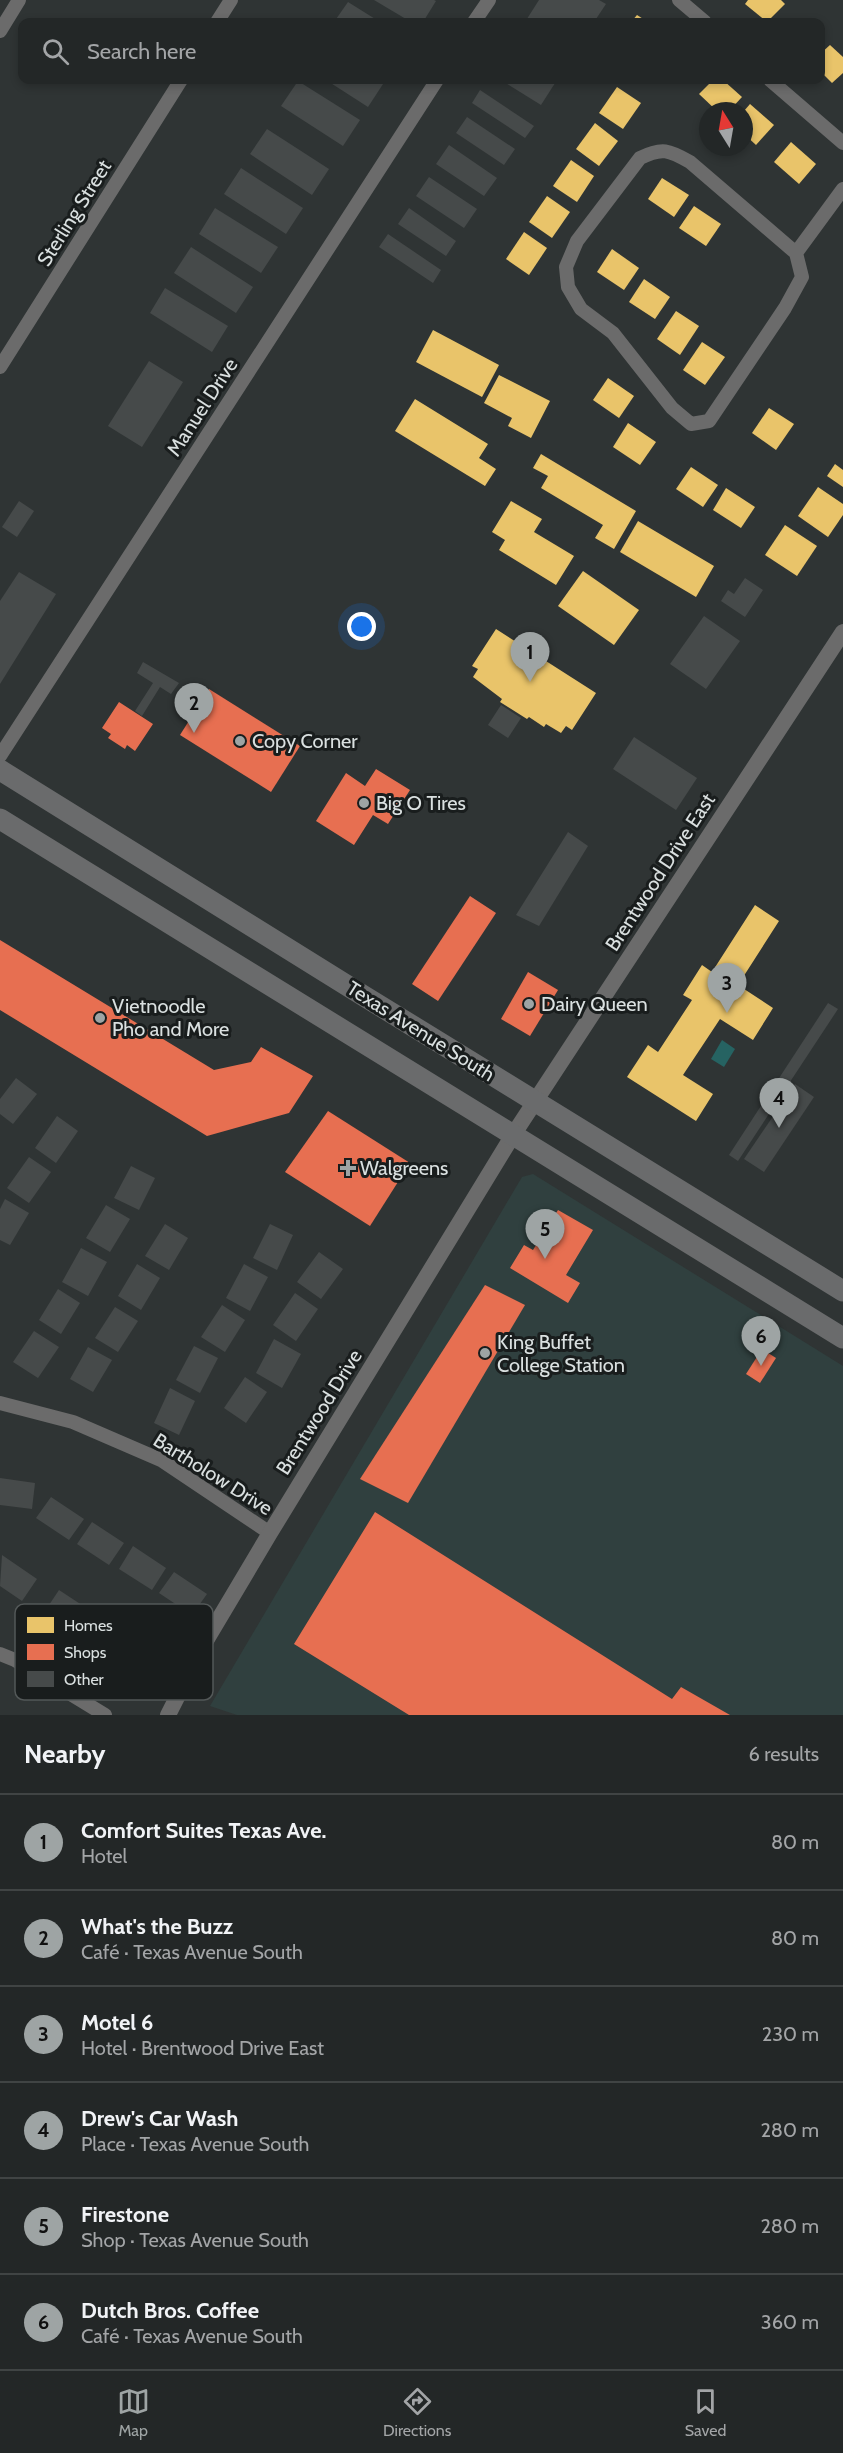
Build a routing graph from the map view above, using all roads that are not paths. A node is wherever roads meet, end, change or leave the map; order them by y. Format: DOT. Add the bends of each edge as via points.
graph roads {
  1 [pos="19,0"];
  2 [pos="231,0"];
  3 [pos="489,0"];
  4 [pos="679,0"];
  5 [pos="220,18"];
  6 [pos="477,18"];
  7 [pos="700,18"];
  8 [pos="0,31"];
  9 [pos="178,84"];
  10 [pos="434,84"];
  11 [pos="776,84"];
  12 [pos="843,143"];
  13 [pos="843,189"];
  14 [pos="796,253"];
  15 [pos="0,367"];
  16 [pos="843,632"];
  17 [pos="0,756"];
  18 [pos="0,770"];
  19 [pos="0,819"];
  20 [pos="535,1102"];
  21 [pos="513,1135"];
  22 [pos="843,1291"];
  23 [pos="843,1338"];
  24 [pos="0,1403"];
  25 [pos="270,1533"];
  26 [pos="213,1629"];
  27 [pos="0,1654"];
  28 [pos="15,1660"];
  29 [pos="80,1700"];
  30 [pos="176,1700"];
  31 [pos="105,1715"];
  32 [pos="168,1715"];
  1 -- 8 [label="street"];
  2 -- 5 [label="street"];
  3 -- 6 [label="street"];
  4 -- 7 [label="street"];
  9 -- 15 [label="street, Sterling Street"];
  10 -- 17 [label="street, Manuel Drive"];
  11 -- 12 [label="street"];
  13 -- 14 [label="street"];
  14 -- 14 [label="street" via="802,277 709,422 691,424 672,408 613,333 580,309 568,287 566,267 577,241 640,158 655,150 671,151 690,162"];
  16 -- 20 [label="street, Brentwood Drive East"];
  18 -- 20 [label="main road, Texas Avenue South"];
  19 -- 21 [label="main road, Texas Avenue South"];
  20 -- 21 [label="street, Brentwood Drive East"];
  20 -- 22 [label="main road, Texas Avenue South"];
  21 -- 23 [label="main road, Texas Avenue South"];
  21 -- 25 [label="street, Brentwood Drive"];
  24 -- 25 [label="street, Bartholow Drive" via="73,1422 161,1460"];
  25 -- 26 [label="street, Brentwood Drive"];
  27 -- 28 [label="street"];
  29 -- 31 [label="street"];
  30 -- 32 [label="street, Brentwood Drive"];
}
